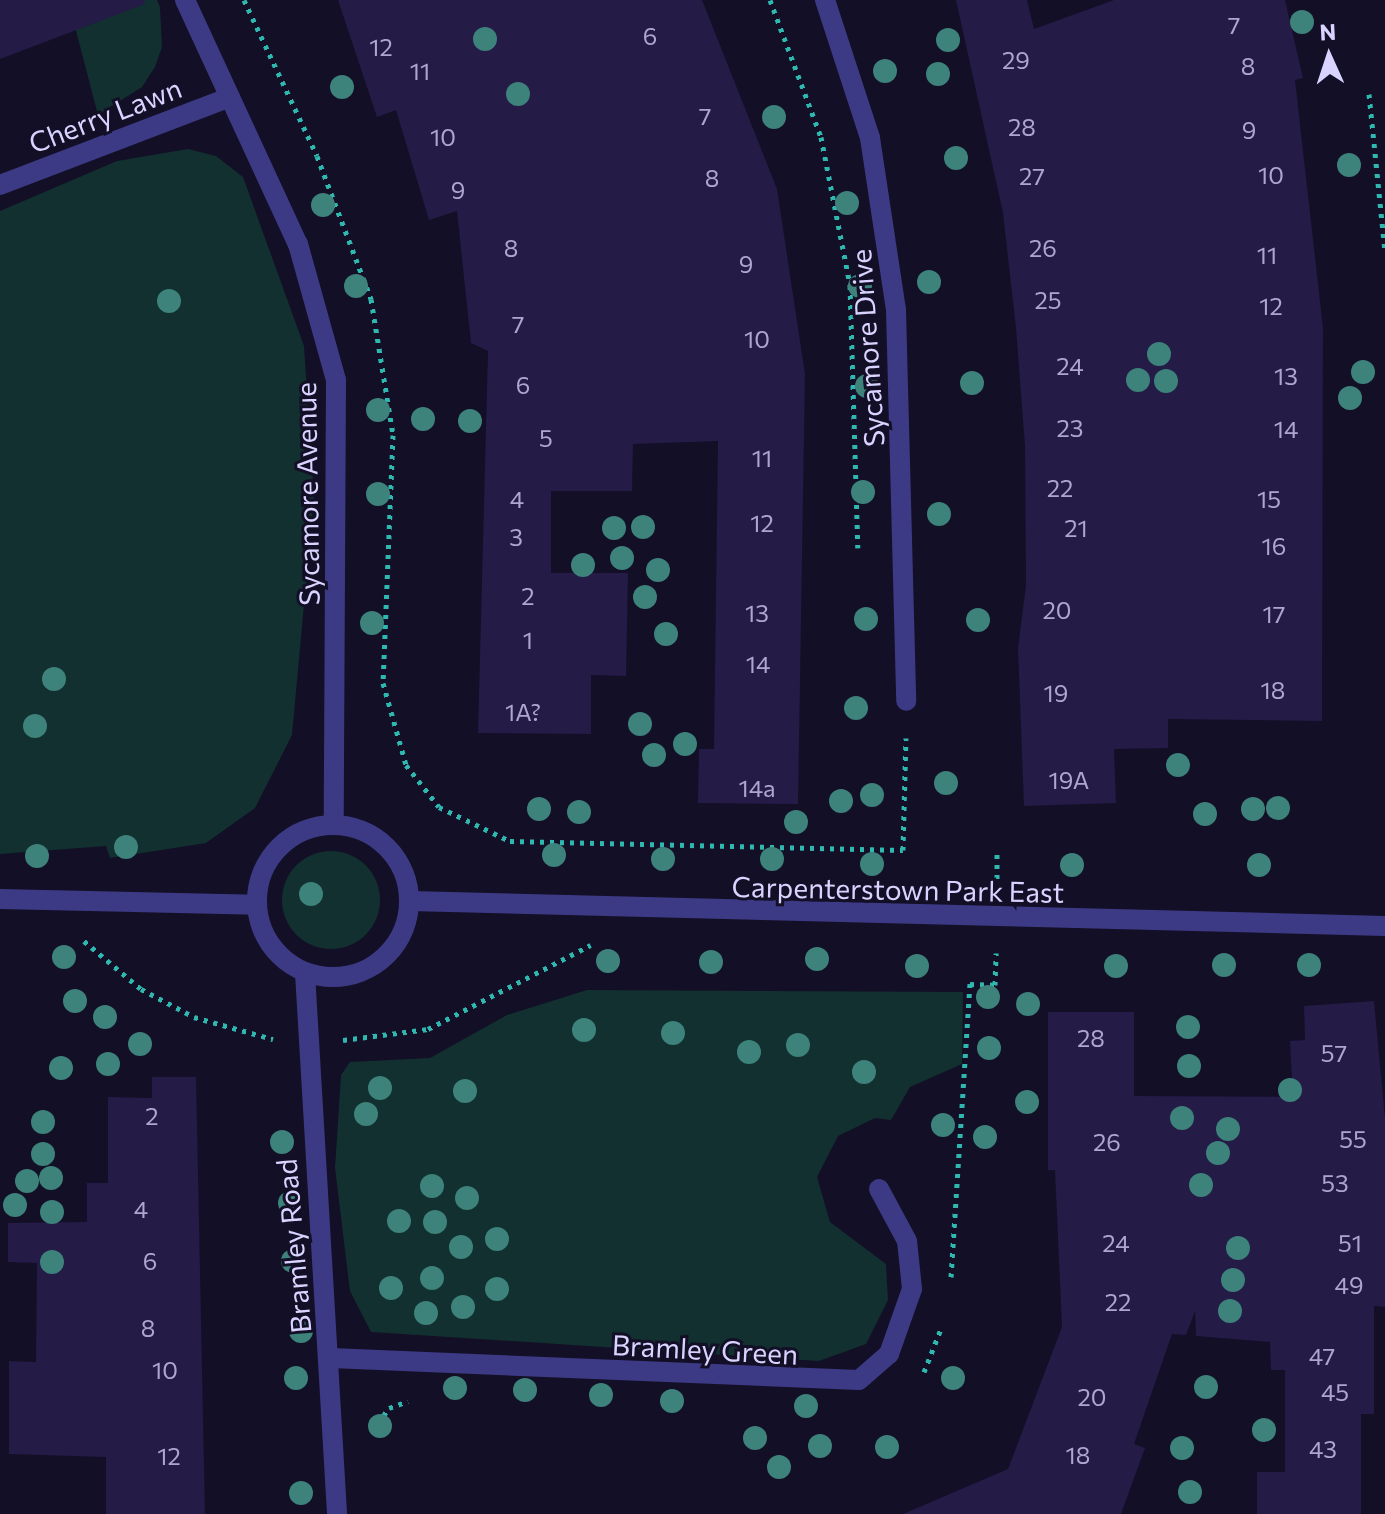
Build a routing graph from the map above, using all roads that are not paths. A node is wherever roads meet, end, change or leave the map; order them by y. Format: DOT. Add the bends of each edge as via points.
graph roads {
  1 [pos="185,0"];
  2 [pos="825,0"];
  3 [pos="230,97"];
  4 [pos="0,185"];
  5 [pos="906,701"];
  6 [pos="334,825"];
  7 [pos="0,899"];
  8 [pos="410,901"];
  9 [pos="256,905"];
  10 [pos="1385,926"];
  11 [pos="305,973"];
  12 [pos="879,1189"];
  13 [pos="331,1358"];
  14 [pos="337,1514"];
  1 -- 3 [label="street, Sycamore Avenue"];
  2 -- 5 [label="street, Sycamore Drive" via="869,136 894,296 904,419"];
  3 -- 4 [label="street, Cherry Lawn"];
  3 -- 6 [label="street, Sycamore Avenue" via="298,244 336,380"];
  6 -- 8 [label="street" via="379,839 407,877"];
  6 -- 9 [label="street" via="309,828 278,848 259,881"];
  7 -- 9 [label="street"];
  8 -- 10 [label="street, Carpenterstown Park East"];
  8 -- 11 [label="street" via="407,925 376,965 329,978"];
  9 -- 11 [label="street" via="270,946"];
  11 -- 13 [label="street, Bramley Road"];
  12 -- 13 [label="street, Bramley Green" via="907,1241 912,1289 889,1354 859,1380"];
  13 -- 14 [label="street, Bramley Road"];
}
